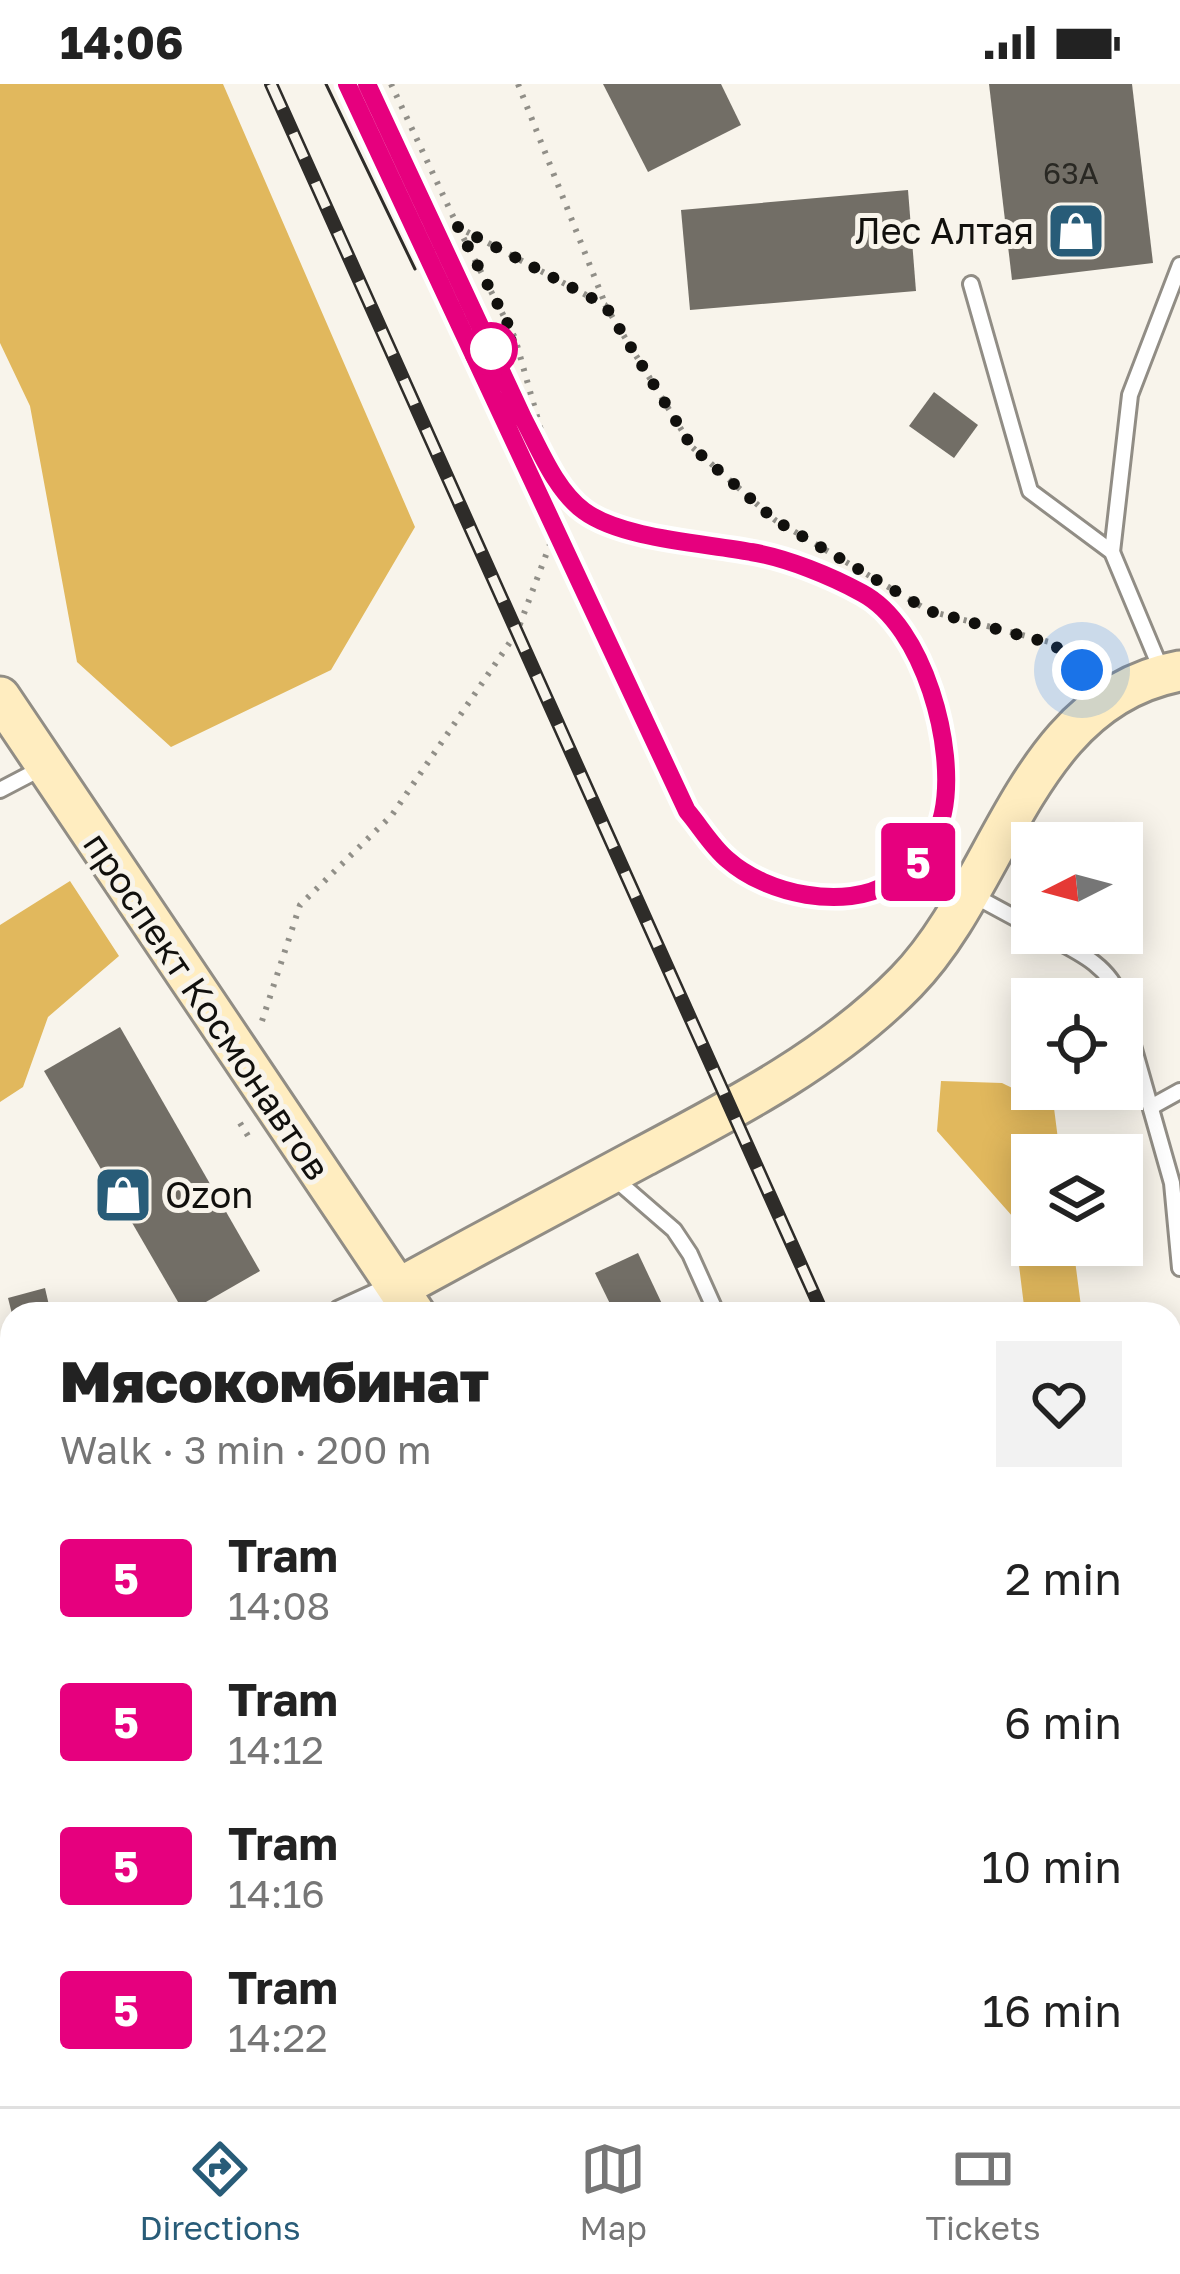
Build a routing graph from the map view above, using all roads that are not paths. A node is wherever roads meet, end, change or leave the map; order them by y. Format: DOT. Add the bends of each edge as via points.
graph roads {
  1 [pos="1180,265"];
  2 [pos="971,284"];
  3 [pos="1112,552"];
  4 [pos="1172,673"];
  5 [pos="0,697"];
  6 [pos="44,767"];
  7 [pos="0,790"];
  8 [pos="971,894"];
  9 [pos="1011,916"];
  10 [pos="1081,954"];
  11 [pos="1109,978"];
  12 [pos="1143,1079"];
  13 [pos="1180,1090"];
  14 [pos="1151,1107"];
  15 [pos="610,1174"];
  16 [pos="1180,1268"];
  17 [pos="407,1301"];
  18 [pos="712,1302"];
  1 -- 3 [label="lane" via="1130,395"];
  2 -- 3 [label="lane" via="1030,491"];
  3 -- 4 [label="lane"];
  4 -- 8 [label="street" via="1111,697 1072,726"];
  5 -- 6 [label="street, проспект Космонавтов"];
  6 -- 7 [label="lane"];
  6 -- 17 [label="street, проспект Космонавтов"];
  8 -- 9 [label="lane"];
  8 -- 15 [label="street" via="908,981 871,1015 731,1110"];
  10 -- 11 [label="lane"];
  12 -- 14 [label="lane"];
  13 -- 14 [label="lane"];
  14 -- 16 [label="lane" via="1172,1183"];
  15 -- 17 [label="street"];
  15 -- 18 [label="lane" via="674,1230"];
}
